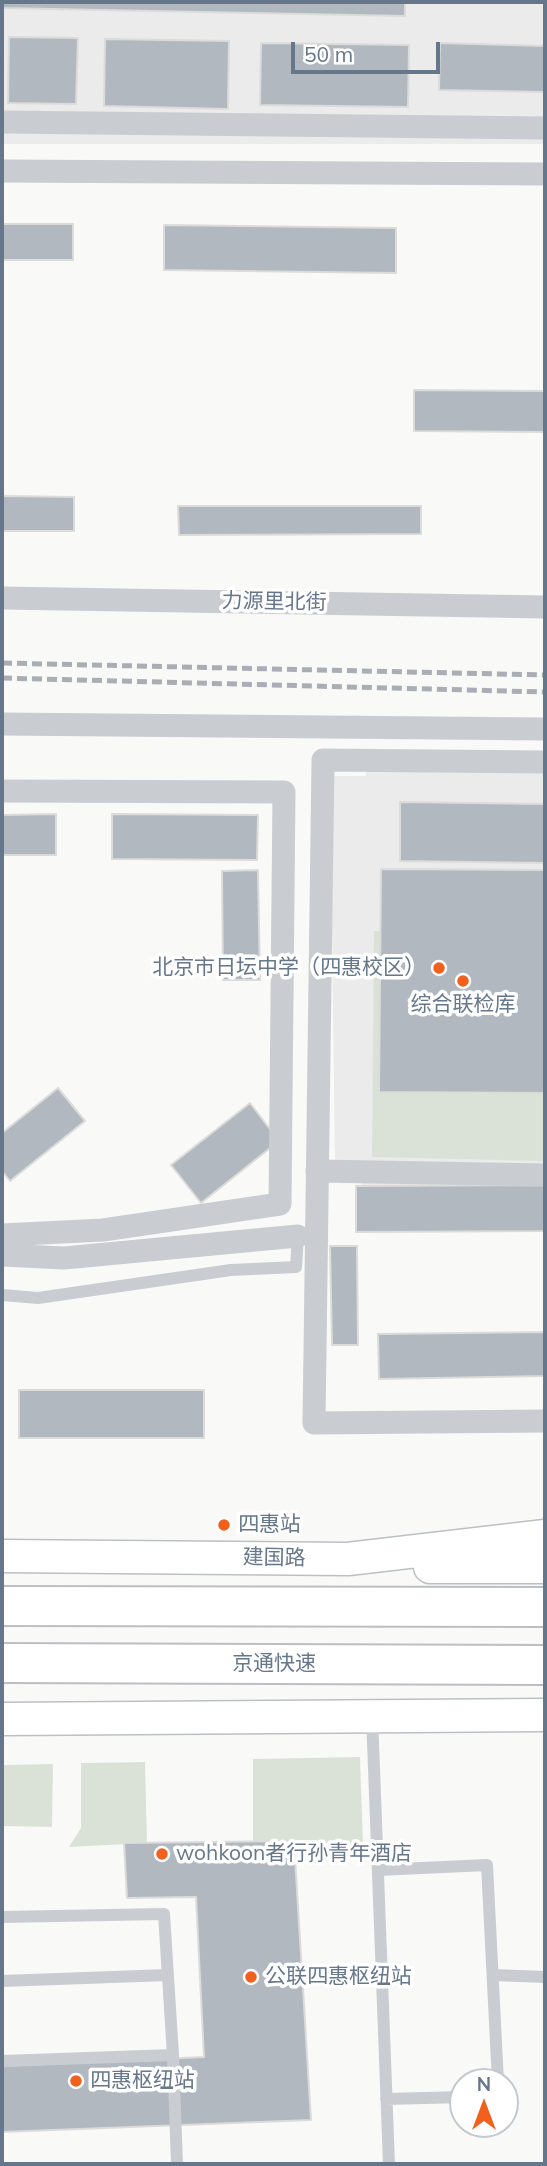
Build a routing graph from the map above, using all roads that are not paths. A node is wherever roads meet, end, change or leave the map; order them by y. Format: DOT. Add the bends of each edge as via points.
graph roads {
  1 [pos="2,121"];
  2 [pos="545,128"];
  3 [pos="2,171"];
  4 [pos="545,174"];
  5 [pos="2,598"];
  6 [pos="545,607"];
  7 [pos="2,724"];
  8 [pos="545,729"];
  9 [pos="545,762"];
  10 [pos="2,791"];
  11 [pos="317,1171"];
  12 [pos="545,1175"];
  13 [pos="2,1235"];
  14 [pos="298,1236"];
  15 [pos="2,1255"];
  16 [pos="2,1295"];
  17 [pos="545,1421"];
  18 [pos="545,1536"];
  19 [pos="2,1556"];
  20 [pos="348,1559"];
  21 [pos="545,1567"];
  22 [pos="2,1606"];
  23 [pos="545,1607"];
  24 [pos="2,1663"];
  25 [pos="545,1665"];
  26 [pos="545,1715"];
  27 [pos="372,1716"];
  28 [pos="2,1719"];
  29 [pos="378,1870"];
  30 [pos="2,1917"];
  31 [pos="168,1975"];
  32 [pos="493,1975"];
  33 [pos="545,1977"];
  34 [pos="2,1981"];
  35 [pos="173,2055"];
  36 [pos="2,2061"];
  37 [pos="497,2068"];
  38 [pos="449,2097"];
  39 [pos="386,2099"];
  40 [pos="177,2164"];
  41 [pos="390,2164"];
  1 -- 2 [label="street"];
  3 -- 4 [label="street"];
  5 -- 6 [label="street, 力源里北街"];
  7 -- 8 [label="street"];
  9 -- 11 [label="street, bridge" via="323,760"];
  10 -- 13 [label="street" via="284,792 280,1204 103,1230"];
  11 -- 12 [label="street"];
  11 -- 17 [label="street, bridge" via="314,1423"];
  14 -- 15 [label="street" via="64,1258"];
  14 -- 16 [label="lane" via="296,1267 231,1270 38,1297"];
  18 -- 20 [label="main road, 建国路"];
  19 -- 20 [label="main road, 建国路"];
  20 -- 21 [label="main road" via="399,1566"];
  22 -- 23 [label="highway"];
  24 -- 25 [label="highway, 京通快速"];
  26 -- 27 [label="main road"];
  27 -- 28 [label="main road"];
  27 -- 29 [label="lane"];
  29 -- 32 [label="lane" via="487,1865"];
  29 -- 39 [label="lane"];
  30 -- 31 [label="lane" via="164,1914"];
  31 -- 34 [label="lane"];
  31 -- 35 [label="lane"];
  32 -- 33 [label="lane"];
  32 -- 37 [label="lane"];
  35 -- 36 [label="lane"];
  35 -- 40 [label="lane"];
  38 -- 39 [label="lane"];
  39 -- 41 [label="lane"];
}
